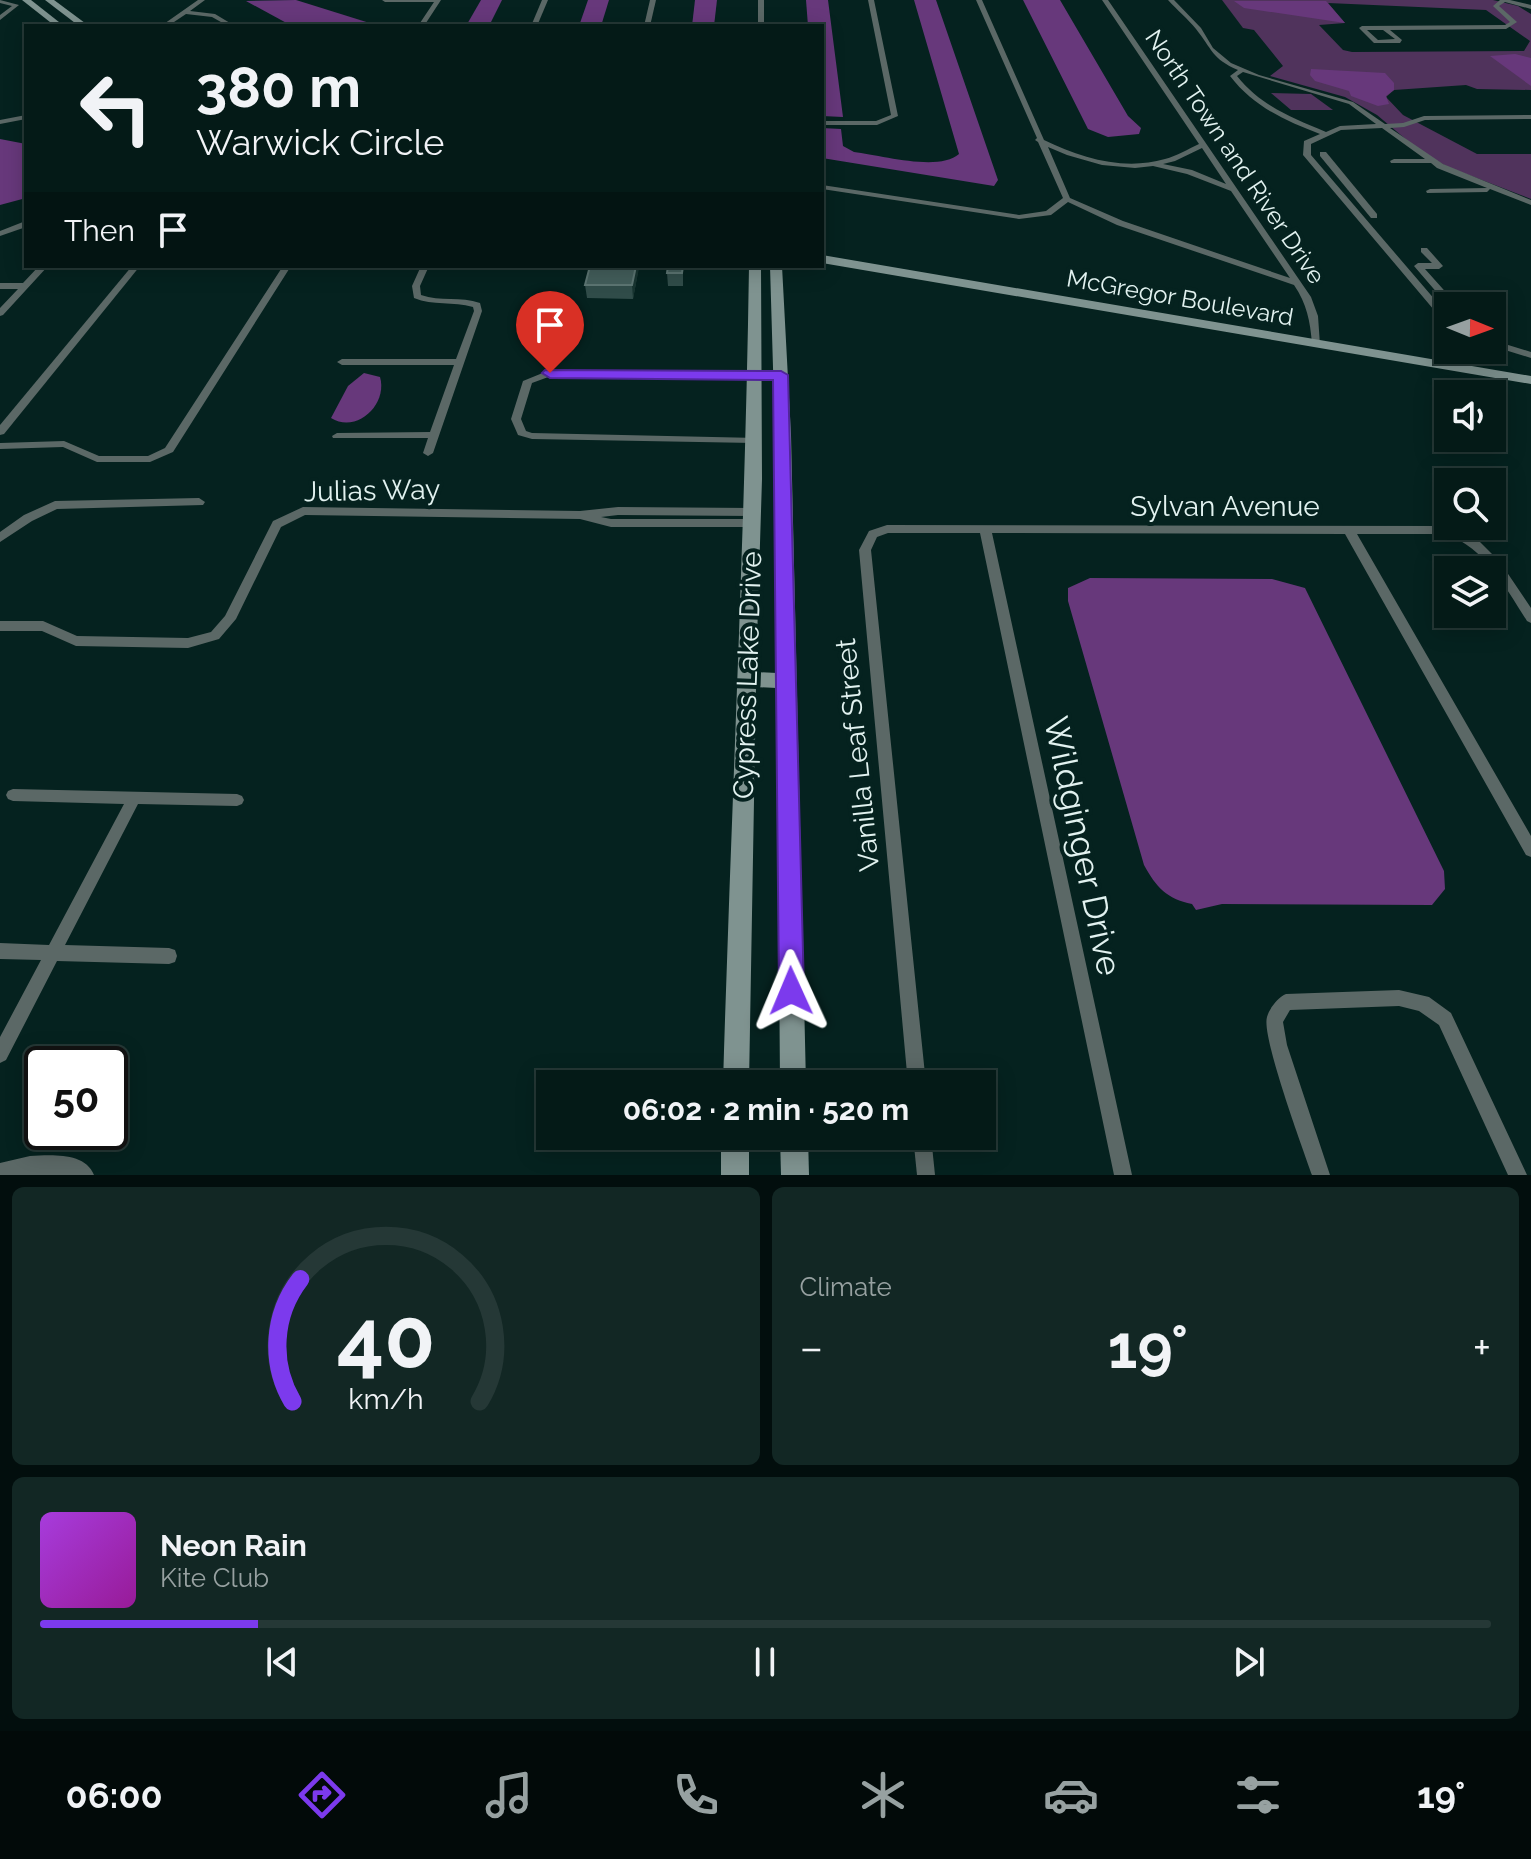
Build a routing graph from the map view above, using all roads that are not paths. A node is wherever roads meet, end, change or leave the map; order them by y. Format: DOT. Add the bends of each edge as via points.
graph roads {
  1 [pos="26,0"];
  2 [pos="49,0"];
  3 [pos="202,0"];
  4 [pos="385,0"];
  5 [pos="438,0"];
  6 [pos="545,0"];
  7 [pos="653,0"];
  8 [pos="761,0"];
  9 [pos="871,0"];
  10 [pos="979,0"];
  11 [pos="1105,0"];
  12 [pos="1171,0"];
  13 [pos="1503,0"];
  14 [pos="0,1"];
  15 [pos="1531,7"];
  16 [pos="185,12"];
  17 [pos="0,18"];
  18 [pos="57,24"];
  19 [pos="82,24"];
  20 [pos="167,24"];
  21 [pos="229,24"];
  22 [pos="422,24"];
  23 [pos="535,24"];
  24 [pos="647,24"];
  25 [pos="761,24"];
  26 [pos="1385,28"];
  27 [pos="1243,70"];
  28 [pos="24,117"];
  29 [pos="1531,117"];
  30 [pos="0,122"];
  31 [pos="824,123"];
  32 [pos="1385,126"];
  33 [pos="1323,133"];
  34 [pos="1039,140"];
  35 [pos="1203,145"];
  36 [pos="1323,154"];
  37 [pos="1078,157"];
  38 [pos="1394,161"];
  39 [pos="1431,161"];
  40 [pos="1049,163"];
  41 [pos="1145,164"];
  42 [pos="824,187"];
  43 [pos="1233,189"];
  44 [pos="1494,190"];
  45 [pos="1430,191"];
  46 [pos="1359,197"];
  47 [pos="1342,198"];
  48 [pos="1067,199"];
  49 [pos="1531,203"];
  50 [pos="1374,216"];
  51 [pos="24,225"];
  52 [pos="0,234"];
  53 [pos="824,250"];
  54 [pos="1424,250"];
  55 [pos="824,259"];
  56 [pos="1399,266"];
  57 [pos="1418,266"];
  58 [pos="42,268"];
  59 [pos="134,268"];
  60 [pos="286,268"];
  61 [pos="424,268"];
  62 [pos="755,268"];
  63 [pos="776,268"];
  64 [pos="1297,283"];
  65 [pos="0,286"];
  66 [pos="26,286"];
  67 [pos="1441,292"];
  68 [pos="1434,305"];
  69 [pos="0,313"];
  70 [pos="1317,338"];
  71 [pos="1506,347"];
  72 [pos="1531,355"];
  73 [pos="342,362"];
  74 [pos="460,362"];
  75 [pos="1531,370"];
  76 [pos="754,375"];
  77 [pos="781,375"];
  78 [pos="1531,380"];
  79 [pos="0,432"];
  80 [pos="434,435"];
  81 [pos="337,436"];
  82 [pos="754,440"];
  83 [pos="0,446"];
  84 [pos="428,453"];
  85 [pos="199,502"];
  86 [pos="752,518"];
  87 [pos="985,529"];
  88 [pos="1349,530"];
  89 [pos="0,538"];
  90 [pos="1531,618"];
  91 [pos="0,626"];
  92 [pos="749,679"];
  93 [pos="786,681"];
  94 [pos="13,795"];
  95 [pos="134,798"];
  96 [pos="237,800"];
  97 [pos="1531,850"];
  98 [pos="0,951"];
  99 [pos="54,952"];
  100 [pos="169,956"];
  101 [pos="0,1054"];
  102 [pos="736,1070"];
  103 [pos="793,1070"];
  104 [pos="916,1070"];
  105 [pos="735,1150"];
  106 [pos="794,1150"];
  107 [pos="923,1150"];
  108 [pos="0,1172"];
  109 [pos="85,1175"];
  110 [pos="735,1175"];
  111 [pos="795,1175"];
  112 [pos="926,1175"];
  113 [pos="1123,1175"];
  114 [pos="1321,1175"];
  115 [pos="1518,1175"];
  1 -- 18 [label="main road"];
  2 -- 19 [label="main road"];
  3 -- 16 [label="street"];
  4 -- 5 [label="street"];
  5 -- 22 [label="street"];
  6 -- 23 [label="street"];
  7 -- 24 [label="street"];
  8 -- 25 [label="street"];
  9 -- 31 [label="street" via="895,116 877,123"];
  10 -- 34 [label="street"];
  11 -- 35 [label="street, North Town and River Drive"];
  12 -- 27 [label="street" via="1218,56"];
  13 -- 15 [label="street"];
  13 -- 26 [label="street" via="1496,6 1514,22 1506,27"];
  14 -- 17 [label="street" via="15,3"];
  16 -- 20 [label="street"];
  16 -- 21 [label="street" via="213,15"];
  26 -- 26 [label="street" via="1400,41 1376,42 1362,28"];
  27 -- 32 [label="street" via="1335,96"];
  27 -- 33 [label="street" via="1233,76 1251,97"];
  28 -- 30 [label="street"];
  29 -- 32 [label="street" via="1432,117"];
  32 -- 33 [label="street"];
  32 -- 39 [label="street"];
  33 -- 47 [label="street" via="1307,143 1305,151"];
  34 -- 37 [label="street"];
  34 -- 40 [label="street"];
  35 -- 41 [label="street" via="1172,160"];
  35 -- 43 [label="street, North Town and River Drive"];
  36 -- 46 [label="street"];
  37 -- 40 [label="street"];
  37 -- 41 [label="street"];
  38 -- 39 [label="street"];
  39 -- 44 [label="street"];
  40 -- 48 [label="street"];
  41 -- 43 [label="street" via="1189,172"];
  42 -- 48 [label="street" via="1019,217 1048,213"];
  43 -- 64 [label="street, North Town and River Drive"];
  44 -- 45 [label="street"];
  44 -- 49 [label="street"];
  46 -- 47 [label="street"];
  46 -- 50 [label="street"];
  47 -- 56 [label="street"];
  48 -- 64 [label="street" via="1112,220"];
  51 -- 52 [label="street"];
  53 -- 70 [label="main road, McGregor Boulevard"];
  54 -- 57 [label="street" via="1439,266"];
  55 -- 70 [label="main road, McGregor Boulevard"];
  56 -- 57 [label="street"];
  56 -- 68 [label="street"];
  57 -- 67 [label="street"];
  58 -- 66 [label="street"];
  59 -- 79 [label="street"];
  60 -- 83 [label="street" via="179,439 163,454 97,459 58,443"];
  61 -- 74 [label="street" via="417,296 477,305"];
  62 -- 76 [label="main road, Cypress Lake Drive"];
  63 -- 77 [label="main road, Cypress Lake Drive"];
  64 -- 70 [label="street, North Town and River Drive" via="1310,304"];
  65 -- 66 [label="street"];
  66 -- 69 [label="street"];
  70 -- 75 [label="main road, McGregor Boulevard"];
  70 -- 78 [label="main road, McGregor Boulevard"];
  71 -- 72 [label="street"];
  73 -- 74 [label="street"];
  74 -- 80 [label="street"];
  76 -- 77 [label="street"];
  76 -- 82 [label="main road, Cypress Lake Drive"];
  76 -- 82 [label="street" via="538,375 524,388 516,419 522,433 532,436"];
  77 -- 93 [label="main road, Cypress Lake Drive"];
  80 -- 81 [label="street"];
  80 -- 84 [label="street"];
  82 -- 86 [label="main road, Cypress Lake Drive"];
  85 -- 89 [label="street" via="55,505"];
  86 -- 91 [label="street, Julias Way" via="611,523 580,515 303,511 277,524 230,619 204,641 76,641 43,626"];
  86 -- 92 [label="main road, Cypress Lake Drive"];
  87 -- 88 [label="street, Sylvan Avenue"];
  87 -- 104 [label="street, Vanilla Leaf Street" via="887,529 873,534 865,550"];
  87 -- 113 [label="street, Wildginger Drive"];
  88 -- 90 [label="street, Sylvan Avenue" via="1447,530 1465,535 1481,545"];
  88 -- 97 [label="street"];
  92 -- 93 [label="main road"];
  92 -- 102 [label="main road, Cypress Lake Drive"];
  93 -- 103 [label="main road, Cypress Lake Drive"];
  94 -- 95 [label="street"];
  95 -- 96 [label="street"];
  95 -- 99 [label="street"];
  98 -- 99 [label="street"];
  99 -- 100 [label="street"];
  99 -- 101 [label="street"];
  105 -- 110 [label="main road"];
  106 -- 111 [label="main road"];
  107 -- 112 [label="street"];
  108 -- 109 [label="street" via="59,1165"];
  114 -- 115 [label="street" via="1274,1020 1286,1002 1399,998 1423,1003 1445,1019"];
}
